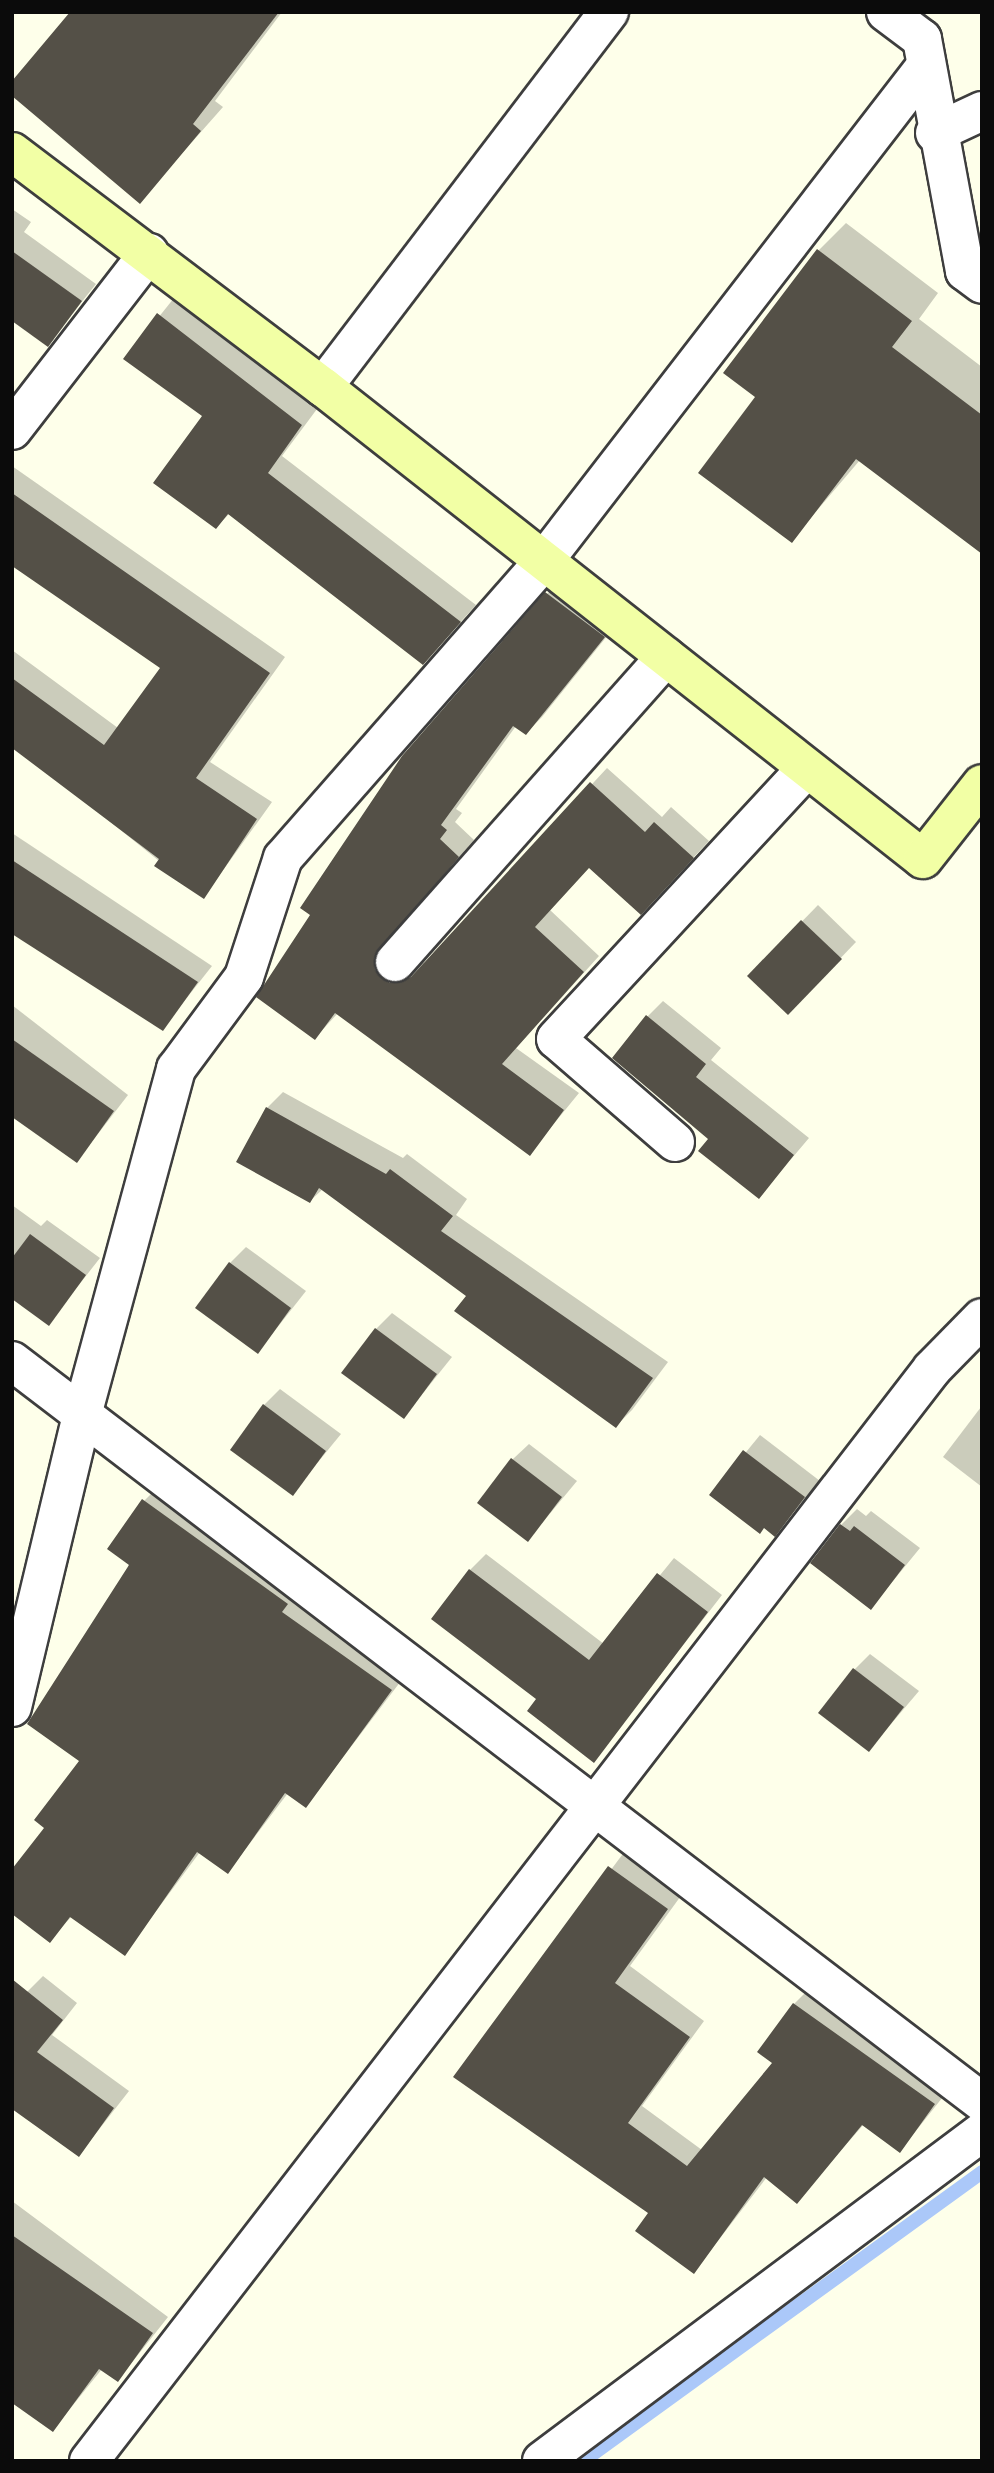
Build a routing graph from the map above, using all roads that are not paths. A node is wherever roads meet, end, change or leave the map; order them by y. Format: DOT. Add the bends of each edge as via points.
graph roads {
  1 [pos="609,12"];
  2 [pos="887,12"];
  3 [pos="926,66"];
  4 [pos="982,111"];
  5 [pos="935,133"];
  6 [pos="12,152"];
  7 [pos="149,253"];
  8 [pos="982,284"];
  9 [pos="324,387"];
  10 [pos="12,430"];
  11 [pos="543,562"];
  12 [pos="666,657"];
  13 [pos="807,768"];
  14 [pos="982,784"];
  15 [pos="395,962"];
  16 [pos="675,1142"];
  17 [pos="982,1318"];
  18 [pos="12,1361"];
  19 [pos="82,1415"];
  20 [pos="12,1707"];
  21 [pos="593,1804"];
  22 [pos="982,2102"];
  23 [pos="982,2133"];
  24 [pos="89,2461"];
  25 [pos="542,2461"];
  1 -- 9 [label="street"];
  2 -- 3 [label="street" via="922,39"];
  3 -- 5 [label="street"];
  3 -- 11 [label="street"];
  4 -- 5 [label="street"];
  5 -- 8 [label="street" via="965,271"];
  6 -- 7 [label="street"];
  7 -- 9 [label="street"];
  7 -- 10 [label="street"];
  9 -- 11 [label="street"];
  11 -- 12 [label="street"];
  11 -- 19 [label="street" via="283,858 244,976 176,1069"];
  12 -- 13 [label="street"];
  12 -- 15 [label="street"];
  13 -- 14 [label="street" via="923,859"];
  13 -- 16 [label="street" via="556,1039"];
  17 -- 21 [label="street" via="932,1369"];
  18 -- 19 [label="street"];
  19 -- 20 [label="street"];
  19 -- 21 [label="street"];
  21 -- 22 [label="street"];
  21 -- 24 [label="street"];
  23 -- 25 [label="street"];
}
